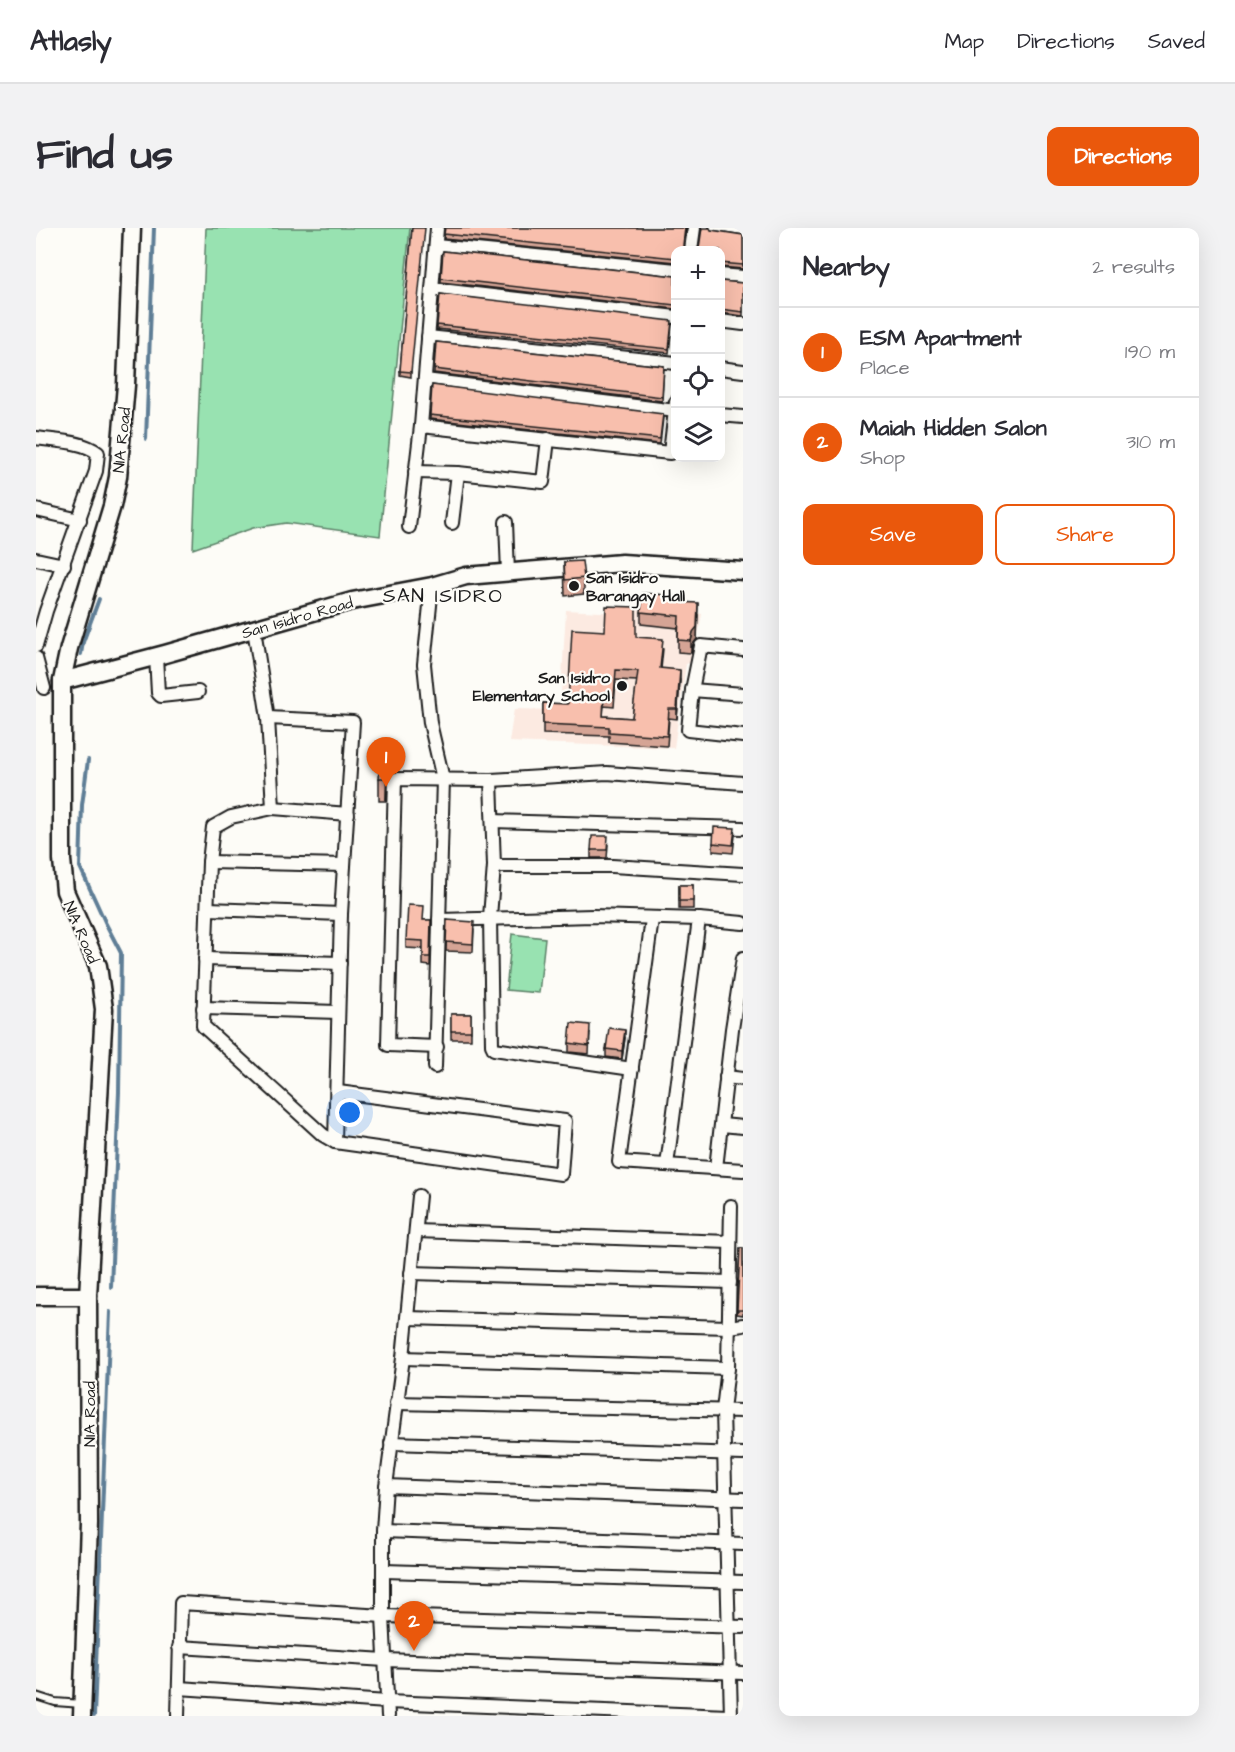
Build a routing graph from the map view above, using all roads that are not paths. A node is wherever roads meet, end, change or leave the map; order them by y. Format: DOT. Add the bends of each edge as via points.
graph roads {
  1 [pos="132,228"];
  2 [pos="437,228"];
  3 [pos="694,228"];
  4 [pos="716,228"];
  5 [pos="743,231"];
  6 [pos="436,246"];
  7 [pos="692,246"];
  8 [pos="671,270"];
  9 [pos="725,275"];
  10 [pos="743,277"];
  11 [pos="432,289"];
  12 [pos="671,316"];
  13 [pos="725,322"];
  14 [pos="743,324"];
  15 [pos="428,337"];
  16 [pos="671,363"];
  17 [pos="725,369"];
  18 [pos="743,371"];
  19 [pos="425,380"];
  20 [pos="671,408"];
  21 [pos="725,415"];
  22 [pos="743,417"];
  23 [pos="421,426"];
  24 [pos="36,438"];
  25 [pos="548,439"];
  26 [pos="671,444"];
  27 [pos="415,472"];
  28 [pos="458,473"];
  29 [pos="36,510"];
  30 [pos="80,520"];
  31 [pos="506,522"];
  32 [pos="452,523"];
  33 [pos="409,527"];
  34 [pos="36,559"];
  35 [pos="64,565"];
  36 [pos="743,571"];
  37 [pos="508,573"];
  38 [pos="432,586"];
  39 [pos="41,610"];
  40 [pos="254,629"];
  41 [pos="36,646"];
  42 [pos="743,650"];
  43 [pos="156,656"];
  44 [pos="36,658"];
  45 [pos="62,681"];
  46 [pos="40,690"];
  47 [pos="693,690"];
  48 [pos="198,692"];
  49 [pos="743,694"];
  50 [pos="268,718"];
  51 [pos="743,736"];
  52 [pos="443,779"];
  53 [pos="491,780"];
  54 [pos="743,783"];
  55 [pos="273,808"];
  56 [pos="348,814"];
  57 [pos="493,821"];
  58 [pos="743,828"];
  59 [pos="209,862"];
  60 [pos="344,866"];
  61 [pos="494,866"];
  62 [pos="743,874"];
  63 [pos="208,909"];
  64 [pos="341,914"];
  65 [pos="490,917"];
  66 [pos="652,919"];
  67 [pos="699,919"];
  68 [pos="439,920"];
  69 [pos="743,922"];
  70 [pos="743,958"];
  71 [pos="205,959"];
  72 [pos="340,963"];
  73 [pos="203,1008"];
  74 [pos="338,1012"];
  75 [pos="738,1029"];
  76 [pos="437,1047"];
  77 [pos="435,1067"];
  78 [pos="632,1069"];
  79 [pos="726,1077"];
  80 [pos="743,1078"];
  81 [pos="338,1092"];
  82 [pos="722,1125"];
  83 [pos="743,1127"];
  84 [pos="335,1142"];
  85 [pos="667,1165"];
  86 [pos="716,1168"];
  87 [pos="743,1170"];
  88 [pos="419,1196"];
  89 [pos="731,1206"];
  90 [pos="416,1231"];
  91 [pos="730,1242"];
  92 [pos="411,1273"];
  93 [pos="730,1282"];
  94 [pos="36,1296"];
  95 [pos="88,1296"];
  96 [pos="407,1318"];
  97 [pos="743,1325"];
  98 [pos="729,1326"];
  99 [pos="403,1358"];
  100 [pos="728,1368"];
  101 [pos="396,1404"];
  102 [pos="723,1410"];
  103 [pos="743,1411"];
  104 [pos="391,1443"];
  105 [pos="723,1454"];
  106 [pos="743,1454"];
  107 [pos="386,1486"];
  108 [pos="725,1499"];
  109 [pos="743,1499"];
  110 [pos="383,1531"];
  111 [pos="726,1544"];
  112 [pos="743,1544"];
  113 [pos="384,1571"];
  114 [pos="728,1581"];
  115 [pos="743,1582"];
  116 [pos="383,1616"];
  117 [pos="730,1627"];
  118 [pos="743,1627"];
  119 [pos="179,1647"];
  120 [pos="385,1660"];
  121 [pos="737,1673"];
  122 [pos="179,1688"];
  123 [pos="36,1696"];
  124 [pos="387,1702"];
  125 [pos="82,1710"];
  126 [pos="178,1716"];
  127 [pos="388,1716"];
  128 [pos="730,1716"];
  1 -- 45 [label="street, NIA Road" via="118,477"];
  2 -- 6 [label="street"];
  3 -- 7 [label="street"];
  4 -- 5 [label="street"];
  6 -- 8 [label="street"];
  6 -- 11 [label="street"];
  9 -- 10 [label="street"];
  11 -- 12 [label="street"];
  11 -- 15 [label="street"];
  13 -- 14 [label="street"];
  15 -- 16 [label="street"];
  15 -- 19 [label="street"];
  17 -- 18 [label="street"];
  19 -- 20 [label="street"];
  19 -- 23 [label="street"];
  21 -- 22 [label="street"];
  23 -- 25 [label="street"];
  23 -- 27 [label="street"];
  24 -- 30 [label="street" via="93,448 98,453"];
  25 -- 26 [label="street" via="670,453"];
  25 -- 28 [label="street" via="543,482"];
  27 -- 28 [label="street"];
  27 -- 33 [label="street"];
  28 -- 32 [label="street"];
  29 -- 30 [label="street"];
  30 -- 35 [label="street"];
  31 -- 37 [label="street"];
  34 -- 35 [label="street"];
  35 -- 39 [label="street"];
  36 -- 37 [label="street, San Isidro Road" via="622,563"];
  37 -- 38 [label="street, San Isidro Road" via="466,576"];
  38 -- 40 [label="street, San Isidro Road" via="352,601"];
  38 -- 52 [label="street" via="424,664 430,723"];
  39 -- 41 [label="street"];
  40 -- 43 [label="street, San Isidro Road"];
  40 -- 50 [label="street"];
  42 -- 47 [label="street" via="701,646"];
  43 -- 45 [label="street, San Isidro Road"];
  43 -- 48 [label="street" via="161,696"];
  44 -- 46 [label="street"];
  45 -- 46 [label="street, San Isidro Road"];
  45 -- 95 [label="street, NIA Road" via="65,891 98,966 104,1009"];
  47 -- 49 [label="street"];
  47 -- 51 [label="street" via="688,730"];
  50 -- 55 [label="street"];
  50 -- 56 [label="street" via="353,722"];
  52 -- 53 [label="street"];
  52 -- 68 [label="street"];
  52 -- 76 [label="street" via="395,779 388,1045"];
  53 -- 54 [label="street" via="607,772"];
  53 -- 57 [label="street"];
  55 -- 56 [label="street"];
  55 -- 59 [label="street" via="231,817 213,827"];
  56 -- 60 [label="street"];
  57 -- 58 [label="street"];
  57 -- 61 [label="street"];
  59 -- 60 [label="street"];
  59 -- 63 [label="street"];
  60 -- 64 [label="street"];
  61 -- 62 [label="street" via="612,866"];
  61 -- 65 [label="street"];
  63 -- 64 [label="street"];
  63 -- 71 [label="street"];
  64 -- 72 [label="street"];
  65 -- 66 [label="street"];
  65 -- 68 [label="street"];
  65 -- 78 [label="street" via="494,1049"];
  66 -- 67 [label="street"];
  66 -- 78 [label="street"];
  67 -- 69 [label="street"];
  67 -- 85 [label="street"];
  68 -- 76 [label="street"];
  70 -- 75 [label="street"];
  71 -- 72 [label="street"];
  71 -- 73 [label="street"];
  72 -- 74 [label="street"];
  73 -- 74 [label="street"];
  73 -- 84 [label="street" via="203,1026 322,1135"];
  74 -- 81 [label="street"];
  75 -- 79 [label="street"];
  76 -- 77 [label="street"];
  78 -- 85 [label="street" via="619,1162"];
  79 -- 80 [label="street"];
  79 -- 82 [label="street"];
  81 -- 84 [label="street"];
  81 -- 84 [label="street" via="565,1121 561,1174"];
  82 -- 83 [label="street"];
  82 -- 86 [label="street"];
  85 -- 86 [label="street"];
  86 -- 87 [label="street"];
  88 -- 90 [label="street"];
  89 -- 91 [label="street"];
  90 -- 91 [label="street"];
  90 -- 92 [label="street"];
  91 -- 93 [label="street"];
  92 -- 93 [label="street"];
  92 -- 96 [label="street"];
  93 -- 98 [label="street"];
  94 -- 95 [label="street"];
  95 -- 125 [label="street, NIA Road" via="89,1524"];
  96 -- 98 [label="street"];
  96 -- 99 [label="street"];
  97 -- 98 [label="street"];
  98 -- 100 [label="street"];
  99 -- 100 [label="street"];
  99 -- 101 [label="street"];
  100 -- 102 [label="street"];
  101 -- 102 [label="street"];
  101 -- 104 [label="street"];
  102 -- 103 [label="street"];
  102 -- 105 [label="street"];
  104 -- 105 [label="street"];
  104 -- 107 [label="street"];
  105 -- 106 [label="street"];
  105 -- 108 [label="street"];
  107 -- 108 [label="street"];
  107 -- 110 [label="street"];
  108 -- 109 [label="street"];
  108 -- 111 [label="street"];
  110 -- 111 [label="street"];
  110 -- 113 [label="street"];
  111 -- 112 [label="street"];
  111 -- 114 [label="street"];
  113 -- 114 [label="street"];
  113 -- 116 [label="street"];
  114 -- 115 [label="street"];
  114 -- 117 [label="street"];
  116 -- 117 [label="street"];
  116 -- 119 [label="street" via="182,1603"];
  116 -- 120 [label="street"];
  117 -- 118 [label="street"];
  117 -- 121 [label="street"];
  119 -- 120 [label="street"];
  119 -- 122 [label="street"];
  120 -- 121 [label="street"];
  120 -- 124 [label="street"];
  121 -- 128 [label="street"];
  122 -- 124 [label="street"];
  122 -- 126 [label="street"];
  123 -- 125 [label="lane"];
  124 -- 127 [label="street"];
  124 -- 128 [label="street"];
}
